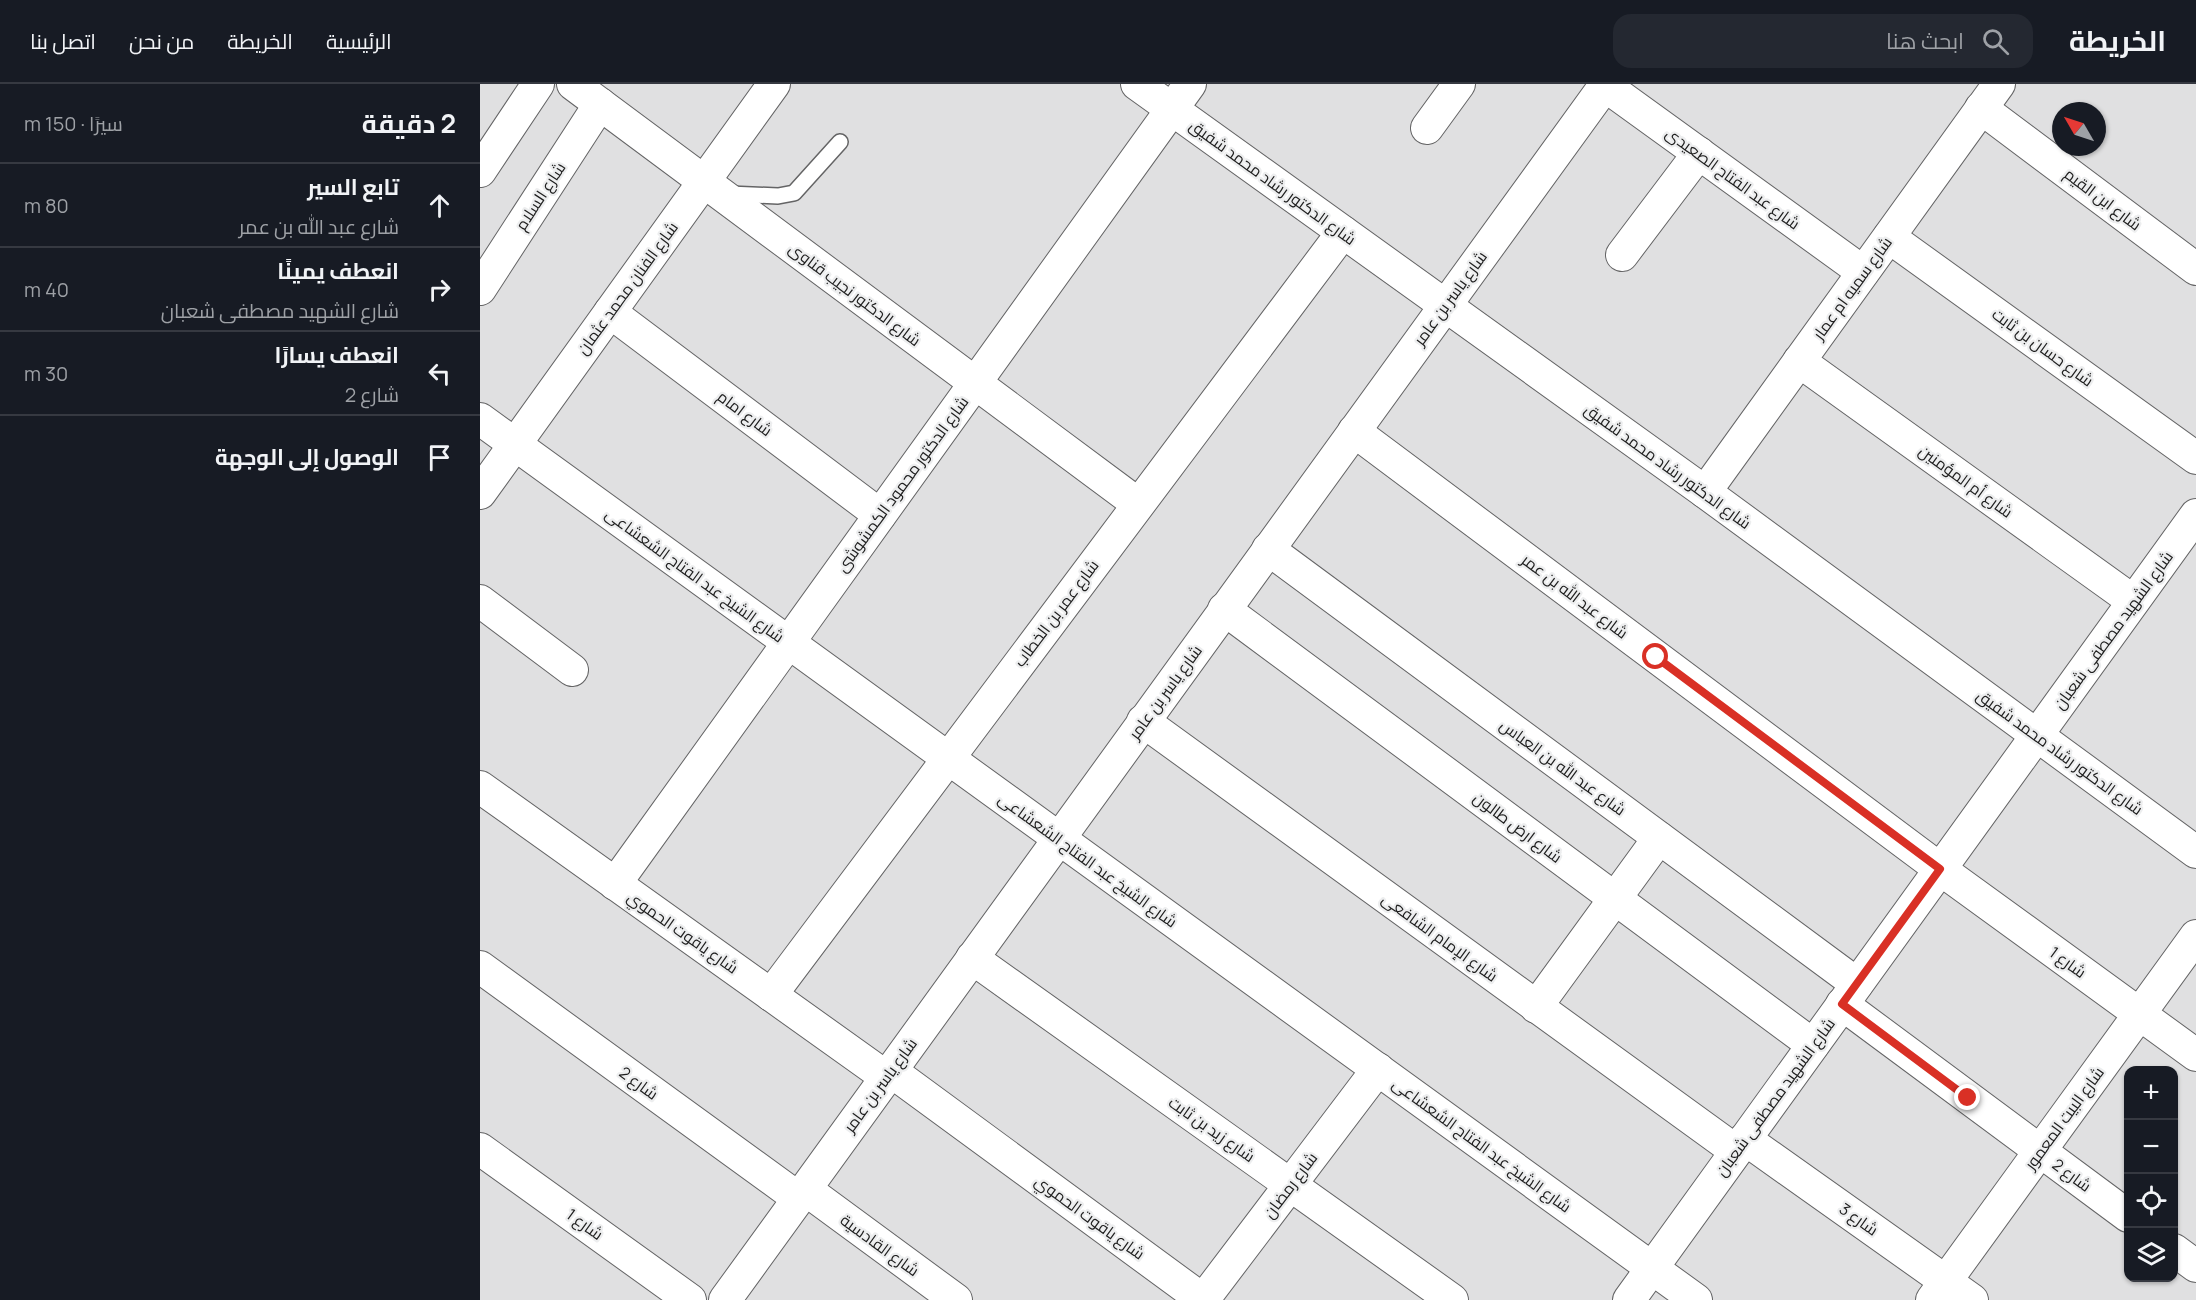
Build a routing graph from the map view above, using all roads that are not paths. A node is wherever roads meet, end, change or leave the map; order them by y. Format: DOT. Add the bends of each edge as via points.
graph roads {
  1 [pos="538,84"];
  2 [pos="573,84"];
  3 [pos="774,84"];
  4 [pos="1137,84"];
  5 [pos="1190,84"];
  6 [pos="1459,84"];
  7 [pos="1605,84"];
  8 [pos="1990,96"];
  9 [pos="600,104"];
  10 [pos="1172,109"];
  11 [pos="1427,128"];
  12 [pos="840,142"];
  13 [pos="1699,153"];
  14 [pos="480,171"];
  15 [pos="712,188"];
  16 [pos="1342,232"];
  17 [pos="1889,237"];
  18 [pos="1622,255"];
  19 [pos="2196,269"];
  20 [pos="1863,272"];
  21 [pos="480,289"];
  22 [pos="1444,305"];
  23 [pos="610,312"];
  24 [pos="1799,361"];
  25 [pos="974,383"];
  26 [pos="480,419"];
  27 [pos="1354,431"];
  28 [pos="515,445"];
  29 [pos="2196,458"];
  30 [pos="1705,492"];
  31 [pos="480,493"];
  32 [pos="1138,504"];
  33 [pos="880,515"];
  34 [pos="2196,515"];
  35 [pos="1268,549"];
  36 [pos="480,601"];
  37 [pos="2133,602"];
  38 [pos="1224,609"];
  39 [pos="788,642"];
  40 [pos="572,670"];
  41 [pos="1143,722"];
  42 [pos="2037,735"];
  43 [pos="948,758"];
  44 [pos="480,787"];
  45 [pos="1659,838"];
  46 [pos="1059,839"];
  47 [pos="2196,852"];
  48 [pos="1940,869"];
  49 [pos="615,884"];
  50 [pos="1614,899"];
  51 [pos="2196,936"];
  52 [pos="972,958"];
  53 [pos="480,967"];
  54 [pos="1849,994"];
  55 [pos="771,995"];
  56 [pos="1536,1007"];
  57 [pos="2139,1014"];
  58 [pos="1813,1045"];
  59 [pos="2196,1055"];
  60 [pos="1378,1070"];
  61 [pos="888,1074"];
  62 [pos="1741,1145"];
  63 [pos="480,1149"];
  64 [pos="2040,1151"];
  65 [pos="1291,1185"];
  66 [pos="801,1193"];
  67 [pos="2124,1213"];
  68 [pos="2178,1253"];
  69 [pos="2196,1266"];
  70 [pos="1652,1268"];
  71 [pos="1939,1291"];
  72 [pos="690,1300"];
  73 [pos="725,1300"];
  74 [pos="956,1300"];
  75 [pos="1203,1300"];
  76 [pos="1452,1300"];
  77 [pos="1629,1300"];
  78 [pos="1696,1300"];
  79 [pos="1972,1300"];
  1 -- 14 [label="street"];
  2 -- 9 [label="street, شارع الدكتور نجيب قناوى"];
  3 -- 15 [label="street, شارع الفنان محمد عثمان"];
  4 -- 10 [label="street, شارع الدكتور رشاد محمد شفيق"];
  5 -- 10 [label="street, شارع الدكتور محمود الكمشوشى"];
  6 -- 11 [label="street"];
  7 -- 13 [label="street, شارع عبد الفتاح الصعيدى"];
  7 -- 22 [label="street, شارع ياسر بن عامر"];
  8 -- 17 [label="street, شارع سميه ام عمار"];
  8 -- 19 [label="street, شارع ابن القيم"];
  9 -- 15 [label="street, شارع الدكتور نجيب قناوى"];
  9 -- 21 [label="street, شارع السلام"];
  10 -- 16 [label="street, شارع الدكتور رشاد محمد شفيق"];
  10 -- 25 [label="street, شارع الدكتور محمود الكمشوشى"];
  12 -- 15 [label="lane" via="794,193 778,196"];
  13 -- 18 [label="street"];
  13 -- 20 [label="street, شارع عبد الفتاح الصعيدى"];
  15 -- 23 [label="street, شارع الفنان محمد عثمان"];
  15 -- 25 [label="street, شارع الدكتور نجيب قناوى"];
  16 -- 22 [label="street, شارع الدكتور رشاد محمد شفيق"];
  16 -- 32 [label="street, شارع عمر بن الخطاب"];
  17 -- 20 [label="street, شارع سميه ام عمار"];
  17 -- 29 [label="street, شارع حسان بن ثابت"];
  20 -- 24 [label="street, شارع سميه ام عمار"];
  22 -- 27 [label="street, شارع ياسر بن عامر"];
  22 -- 30 [label="street, شارع الدكتور رشاد محمد شفيق"];
  23 -- 28 [label="street, شارع الفنان محمد عثمان"];
  23 -- 33 [label="street, شارع امام"];
  24 -- 30 [label="street, شارع سميه ام عمار"];
  24 -- 37 [label="street, شارع أم المؤمنين"];
  25 -- 32 [label="street, شارع الدكتور نجيب قناوى"];
  25 -- 33 [label="street, شارع الدكتور محمود الكمشوشى"];
  26 -- 28 [label="street, شارع الشيخ عبد الفتاح الشعشاعى"];
  27 -- 35 [label="street, شارع ياسر بن عامر"];
  27 -- 48 [label="street, شارع عبد الله بن عمر"];
  28 -- 31 [label="street, شارع الفنان محمد عثمان"];
  28 -- 39 [label="street, شارع الشيخ عبد الفتاح الشعشاعى"];
  30 -- 42 [label="street, شارع الدكتور رشاد محمد شفيق"];
  32 -- 43 [label="street, شارع عمر بن الخطاب"];
  33 -- 39 [label="street, شارع الدكتور محمود الكمشوشى"];
  34 -- 37 [label="street, شارع الشهيد مصطفى شعبان"];
  35 -- 38 [label="street, شارع ياسر بن عامر"];
  35 -- 45 [label="street, شارع عبد الله بن العباس"];
  36 -- 40 [label="street"];
  37 -- 42 [label="street, شارع الشهيد مصطفى شعبان"];
  38 -- 41 [label="street, شارع ياسر بن عامر"];
  38 -- 50 [label="street, شارع ارض طالون"];
  39 -- 43 [label="street, شارع الشيخ عبد الفتاح الشعشاعى"];
  39 -- 49 [label="street, شارع الدكتور محمود الكمشوشى"];
  41 -- 46 [label="street, شارع ياسر بن عامر"];
  41 -- 56 [label="street, شارع الإمام الشافعى"];
  42 -- 47 [label="street, شارع الدكتور رشاد محمد شفيق"];
  42 -- 48 [label="street, شارع الشهيد مصطفى شعبان"];
  43 -- 46 [label="street, شارع الشيخ عبد الفتاح الشعشاعى"];
  43 -- 55 [label="street, شارع عمر بن الخطاب"];
  44 -- 49 [label="street, شارع ياقوت الحموي"];
  45 -- 50 [label="street"];
  45 -- 54 [label="street, شارع عبد الله بن العباس"];
  46 -- 52 [label="street, شارع ياسر بن عامر"];
  46 -- 60 [label="street, شارع الشيخ عبد الفتاح الشعشاعى"];
  48 -- 54 [label="street, شارع الشهيد مصطفى شعبان"];
  48 -- 57 [label="street, شارع 1"];
  49 -- 55 [label="street, شارع ياقوت الحموي"];
  50 -- 56 [label="street"];
  50 -- 58 [label="street, شارع ارض طالون"];
  51 -- 57 [label="street, شارع البيت المعمور"];
  52 -- 61 [label="street, شارع ياسر بن عامر"];
  52 -- 65 [label="street, شارع زيد بن ثابت"];
  53 -- 66 [label="street, شارع 2"];
  54 -- 58 [label="street, شارع الشهيد مصطفى شعبان"];
  54 -- 64 [label="street, شارع 2"];
  55 -- 61 [label="street, شارع ياقوت الحموي"];
  56 -- 62 [label="street, شارع الإمام الشافعى"];
  57 -- 59 [label="street, شارع 1"];
  57 -- 64 [label="street, شارع البيت المعمور"];
  58 -- 62 [label="street, شارع الشهيد مصطفى شعبان"];
  60 -- 65 [label="street, شارع رمضان"];
  60 -- 70 [label="street, شارع الشيخ عبد الفتاح الشعشاعى"];
  61 -- 66 [label="street, شارع ياسر بن عامر"];
  61 -- 75 [label="street, شارع ياقوت الحموي"];
  62 -- 70 [label="street, شارع الشهيد مصطفى شعبان"];
  62 -- 71 [label="street, شارع 3"];
  63 -- 72 [label="street, شارع 1"];
  64 -- 67 [label="street, شارع 2"];
  64 -- 71 [label="street, شارع البيت المعمور"];
  65 -- 75 [label="street, شارع رمضان"];
  65 -- 76 [label="street, شارع زيد بن ثابت"];
  66 -- 73 [label="street, شارع ياسر بن عامر"];
  66 -- 74 [label="street, شارع القادسية"];
  68 -- 69 [label="street"];
  70 -- 77 [label="street, شارع الشهيد مصطفى شعبان"];
  70 -- 78 [label="street, شارع الشيخ عبد الفتاح الشعشاعى"];
  71 -- 79 [label="street, شارع 3"];
}
